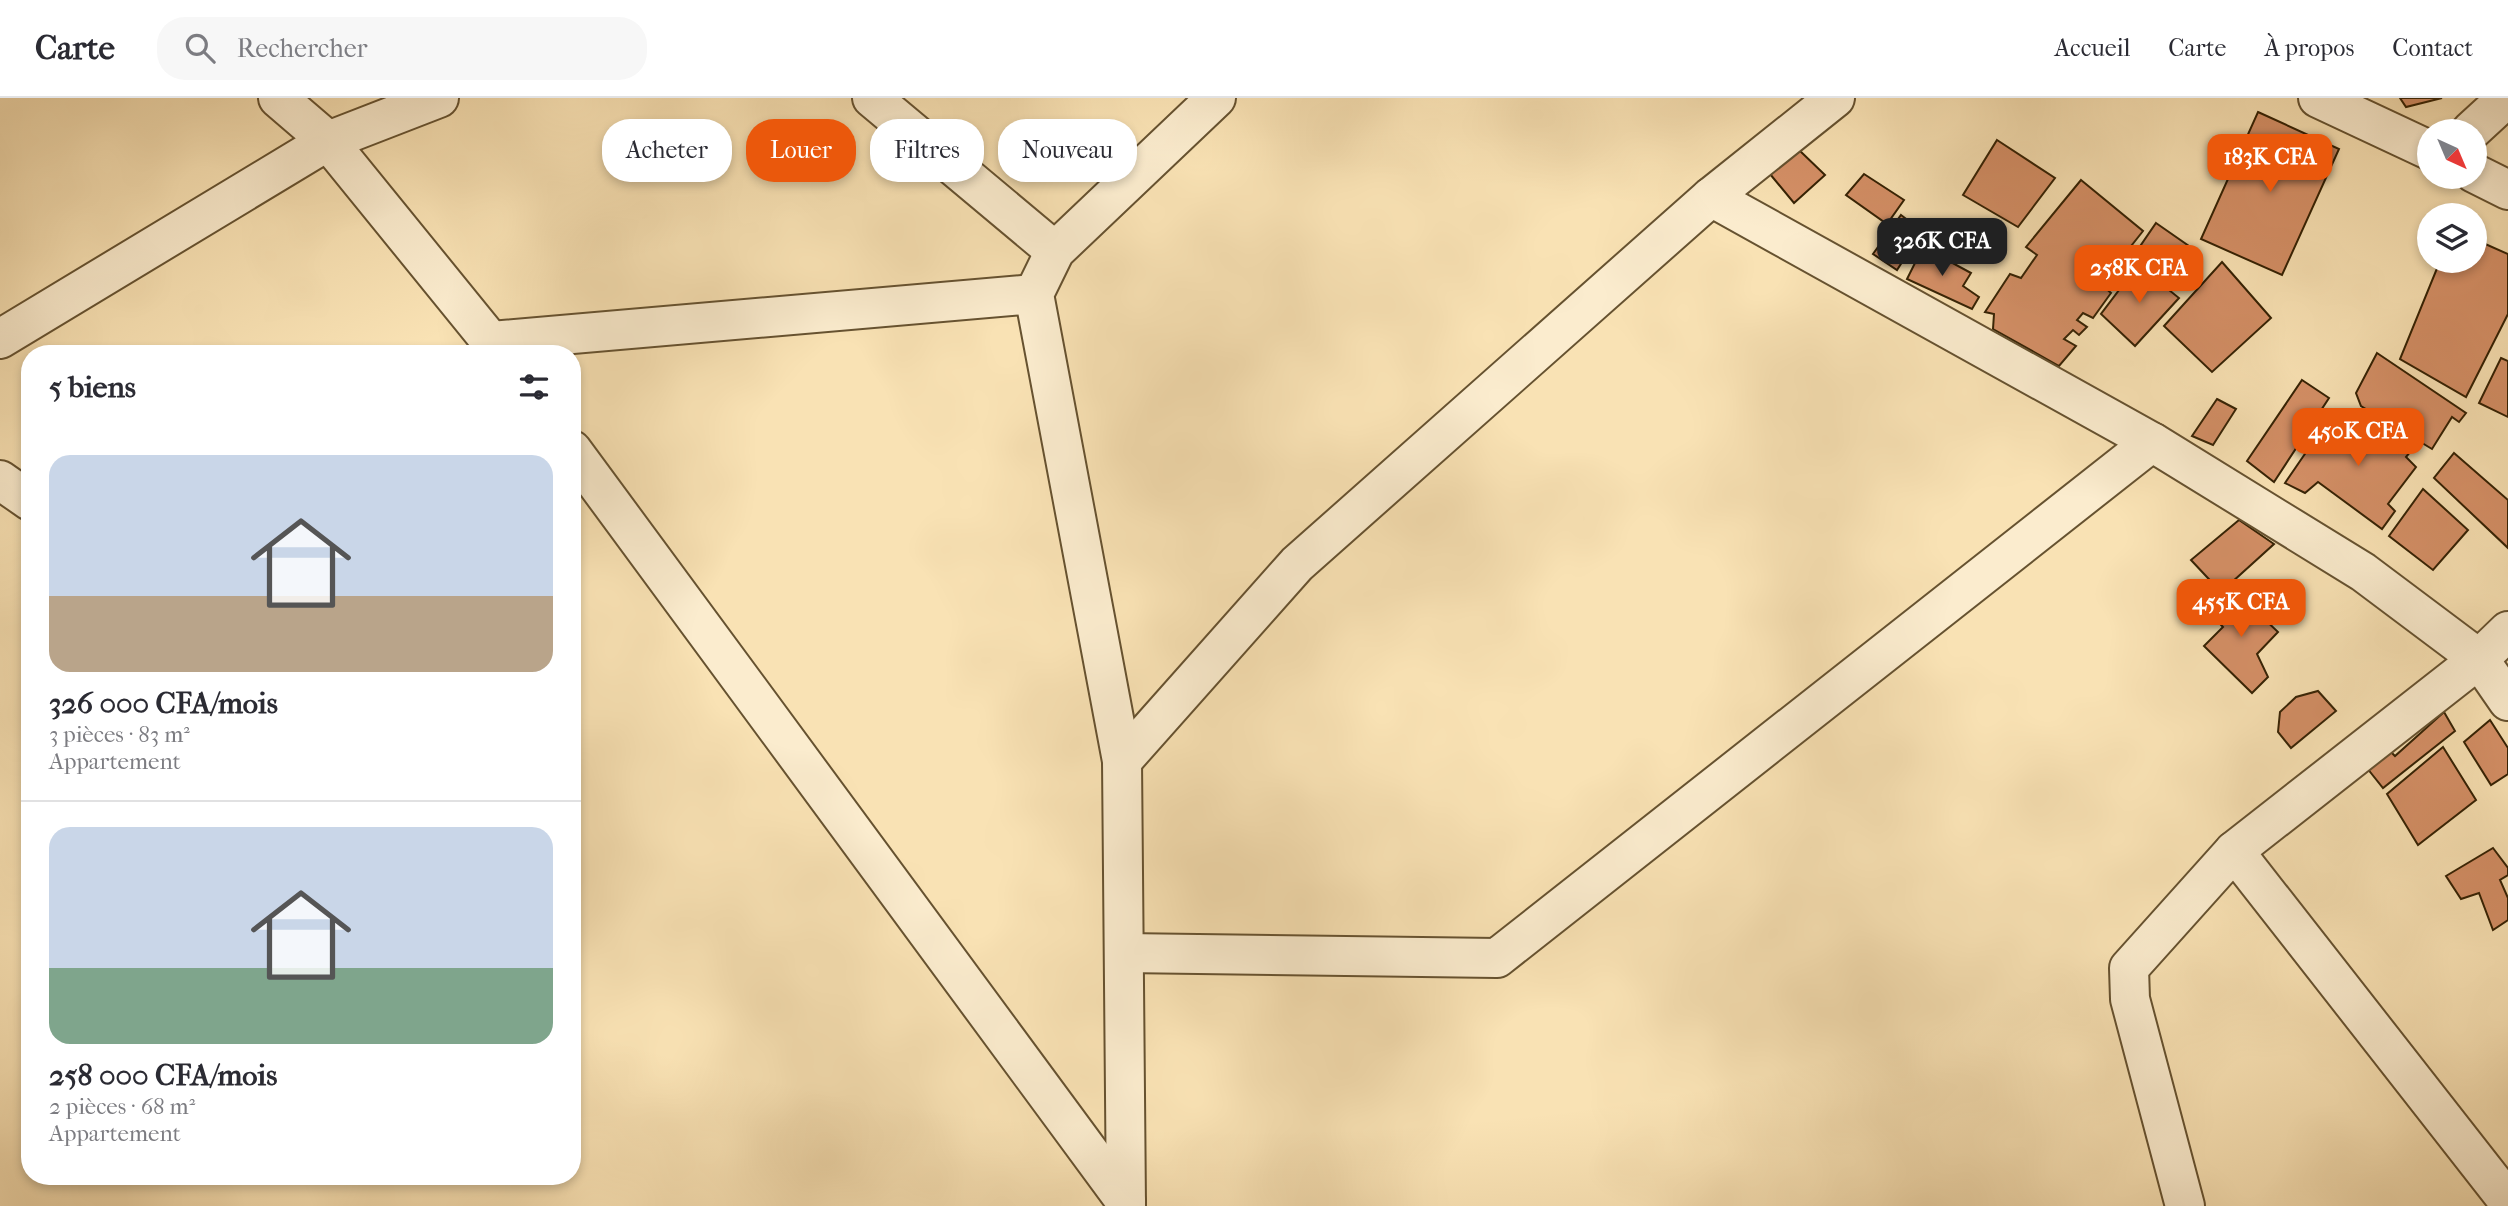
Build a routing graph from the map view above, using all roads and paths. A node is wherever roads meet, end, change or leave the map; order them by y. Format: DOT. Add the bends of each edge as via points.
graph roads {
  1 [pos="278,98"];
  2 [pos="439,98"];
  3 [pos="872,98"];
  4 [pos="1216,98"];
  5 [pos="1835,98"];
  6 [pos="2318,98"];
  7 [pos="2507,98"];
  8 [pos="2485,119"];
  9 [pos="328,141"];
  10 [pos="2417,144"];
  11 [pos="2487,180"];
  12 [pos="2508,190"];
  13 [pos="1711,197"];
  14 [pos="1055,251"];
  15 [pos="1034,294"];
  16 [pos="0,339"];
  17 [pos="495,345"];
  18 [pos="517,345"];
  19 [pos="2152,442"];
  20 [pos="581,462"];
  21 [pos="0,480"];
  22 [pos="21,495"];
  23 [pos="2508,631"];
  24 [pos="2479,659"];
  25 [pos="2508,701"];
  26 [pos="1122,761"];
  27 [pos="2234,851"];
  28 [pos="1124,953"];
  29 [pos="2508,1201"];
  30 [pos="1126,1204"];
  31 [pos="2185,1206"];
  1 -- 9 [label="street"];
  2 -- 9 [label="street"];
  3 -- 14 [label="street"];
  4 -- 14 [label="street"];
  5 -- 13 [label="street"];
  6 -- 10 [label="street"];
  7 -- 8 [label="street"];
  9 -- 16 [label="street"];
  9 -- 17 [label="street"];
  11 -- 12 [label="street"];
  13 -- 19 [label="street"];
  13 -- 26 [label="street" via="1297,564"];
  14 -- 15 [label="street"];
  15 -- 18 [label="street"];
  15 -- 26 [label="street"];
  19 -- 24 [label="street" via="2363,572"];
  19 -- 28 [label="street" via="1497,958"];
  20 -- 30 [label="street"];
  21 -- 22 [label="street"];
  23 -- 24 [label="street"];
  24 -- 25 [label="street"];
  24 -- 27 [label="street"];
  26 -- 28 [label="street"];
  27 -- 29 [label="street"];
  27 -- 31 [label="street" via="2129,968 2130,999"];
  28 -- 30 [label="street"];
}
